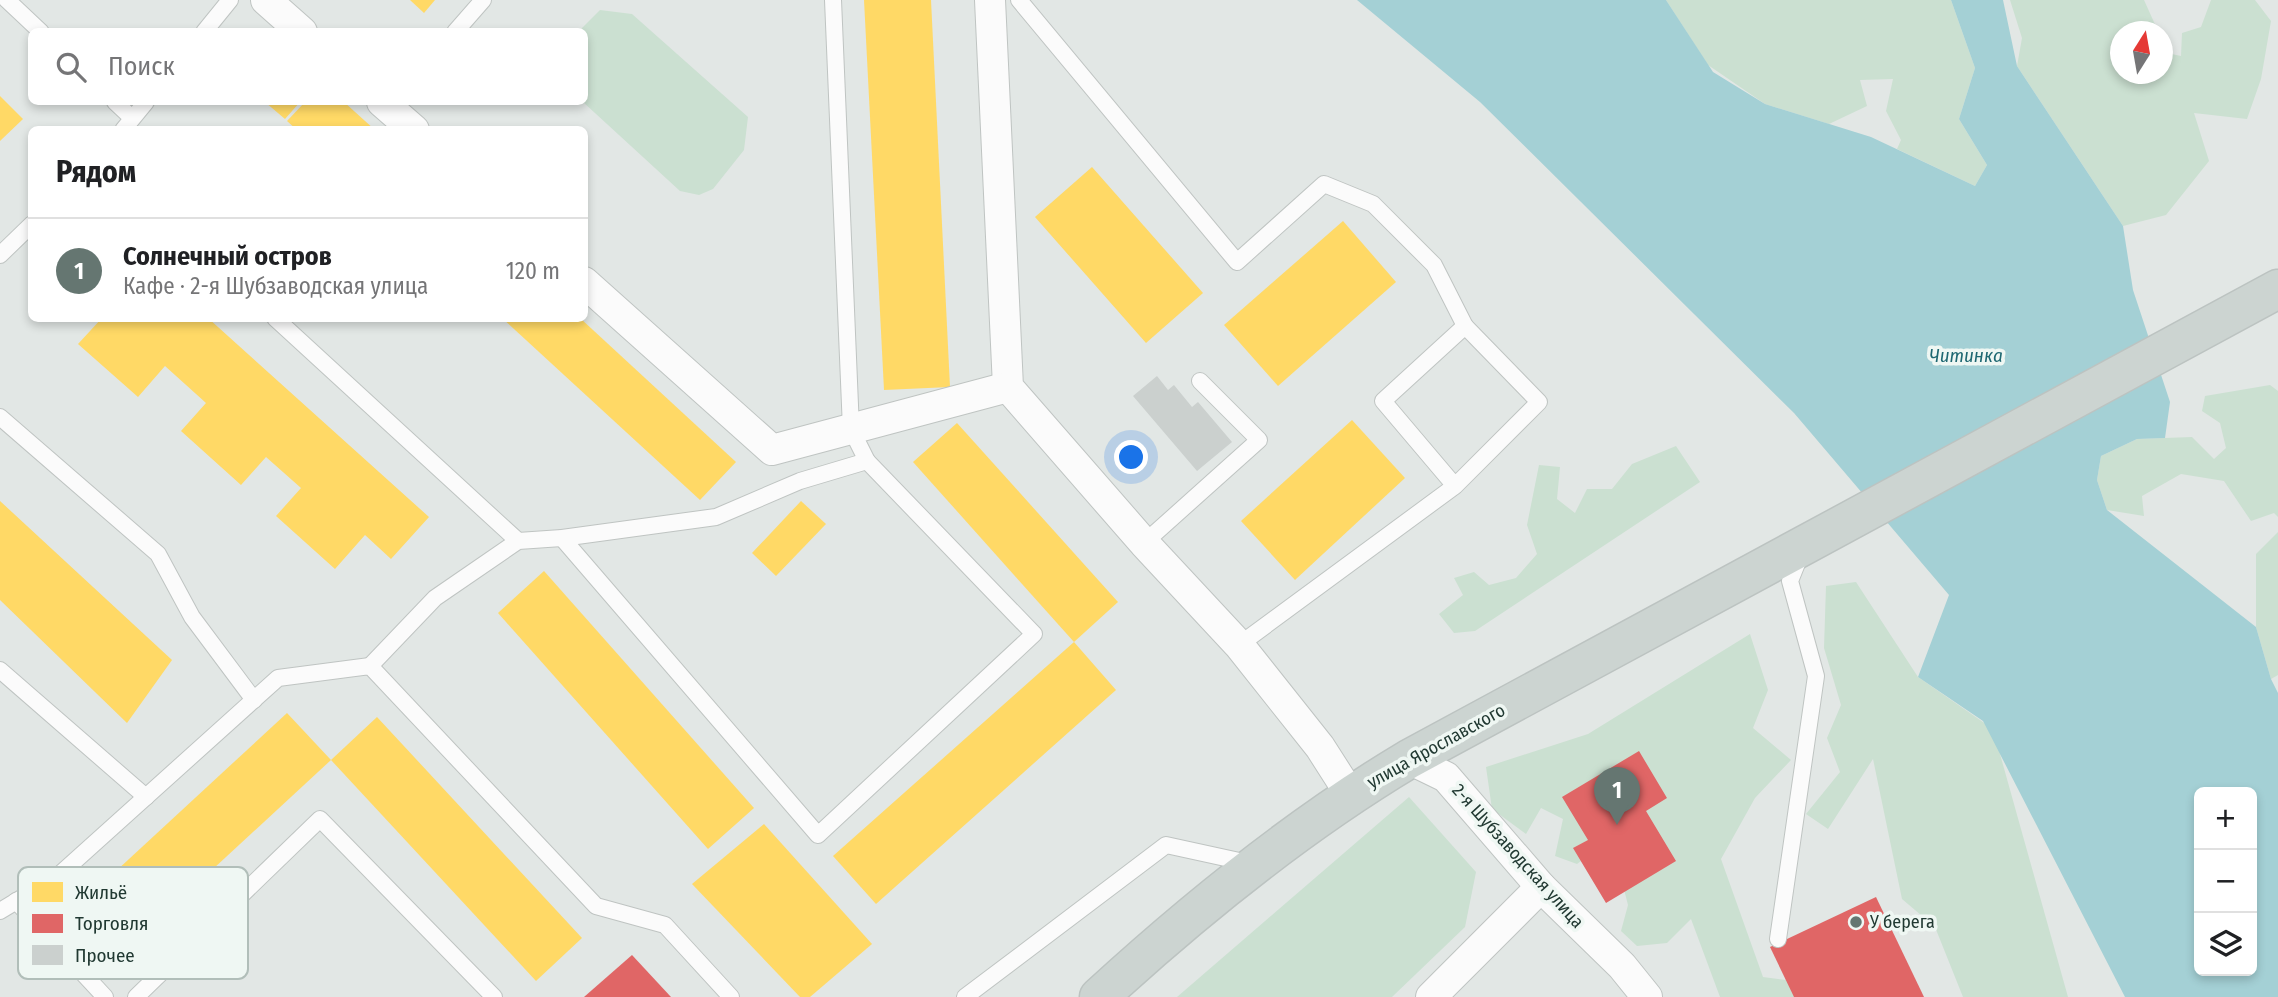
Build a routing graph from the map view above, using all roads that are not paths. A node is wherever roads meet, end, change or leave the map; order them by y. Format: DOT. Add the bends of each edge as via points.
graph roads {
  1 [pos="7,0"];
  2 [pos="230,0"];
  3 [pos="266,0"];
  4 [pos="483,0"];
  5 [pos="833,0"];
  6 [pos="990,0"];
  7 [pos="1019,0"];
  8 [pos="37,28"];
  9 [pos="207,28"];
  10 [pos="298,28"];
  11 [pos="458,28"];
  12 [pos="117,105"];
  13 [pos="144,105"];
  14 [pos="390,105"];
  15 [pos="128,124"];
  16 [pos="410,126"];
  17 [pos="28,228"];
  18 [pos="0,255"];
  19 [pos="588,286"];
  20 [pos="2278,289"];
  21 [pos="279,322"];
  22 [pos="1465,326"];
  23 [pos="1200,381"];
  24 [pos="1009,387"];
  25 [pos="0,417"];
  26 [pos="851,429"];
  27 [pos="867,461"];
  28 [pos="1455,486"];
  29 [pos="562,538"];
  30 [pos="518,541"];
  31 [pos="1144,543"];
  32 [pos="1806,544"];
  33 [pos="1239,645"];
  34 [pos="370,666"];
  35 [pos="0,670"];
  36 [pos="254,699"];
  37 [pos="1409,759"];
  38 [pos="1350,794"];
  39 [pos="146,797"];
  40 [pos="1256,864"];
  41 [pos="68,867"];
  42 [pos="1541,887"];
  43 [pos="248,889"];
  44 [pos="16,901"];
  45 [pos="0,911"];
  46 [pos="1778,939"];
  47 [pos="88,979"];
  48 [pos="155,979"];
  49 [pos="105,997"];
  50 [pos="136,997"];
  51 [pos="494,997"];
  52 [pos="731,997"];
  53 [pos="965,997"];
  54 [pos="1099,997"];
  55 [pos="1431,997"];
  56 [pos="1647,997"];
  1 -- 8 [label="lane"];
  2 -- 9 [label="lane"];
  3 -- 10 [label="street"];
  4 -- 11 [label="lane"];
  5 -- 26 [label="lane"];
  6 -- 24 [label="street"];
  7 -- 22 [label="lane" via="1237,262 1324,184 1373,204 1434,265"];
  12 -- 15 [label="lane"];
  13 -- 15 [label="lane"];
  14 -- 16 [label="street"];
  17 -- 18 [label="lane"];
  19 -- 26 [label="street" via="772,450"];
  20 -- 32 [label="main road, улица Ярославского"];
  21 -- 30 [label="lane"];
  22 -- 28 [label="lane" via="1383,401"];
  22 -- 28 [label="lane" via="1539,402"];
  23 -- 31 [label="lane" via="1259,440"];
  24 -- 26 [label="street"];
  24 -- 31 [label="street"];
  25 -- 36 [label="lane" via="158,554 192,617"];
  26 -- 27 [label="lane"];
  27 -- 29 [label="lane" via="800,481 716,517"];
  27 -- 29 [label="lane" via="1034,634 818,835"];
  28 -- 33 [label="lane"];
  29 -- 30 [label="lane"];
  30 -- 34 [label="lane" via="435,598"];
  31 -- 33 [label="street"];
  32 -- 37 [label="main road, улица Ярославского"];
  32 -- 46 [label="lane" via="1790,581 1816,676"];
  33 -- 38 [label="street" via="1320,747"];
  34 -- 36 [label="lane" via="278,678"];
  34 -- 52 [label="lane" via="596,906 665,925"];
  35 -- 39 [label="lane"];
  36 -- 39 [label="lane"];
  37 -- 38 [label="main road, улица Ярославского"];
  37 -- 42 [label="street, 2-я Шубзаводская улица" via="1446,777"];
  38 -- 40 [label="main road, улица Ярославского"];
  39 -- 41 [label="lane"];
  40 -- 53 [label="lane" via="1166,845"];
  40 -- 54 [label="main road, улица Ярославского"];
  42 -- 55 [label="street"];
  42 -- 56 [label="street, 2-я Шубзаводская улица" via="1622,966"];
  43 -- 51 [label="lane" via="320,819"];
  44 -- 45 [label="lane"];
  47 -- 49 [label="lane"];
  48 -- 50 [label="lane"];
}
